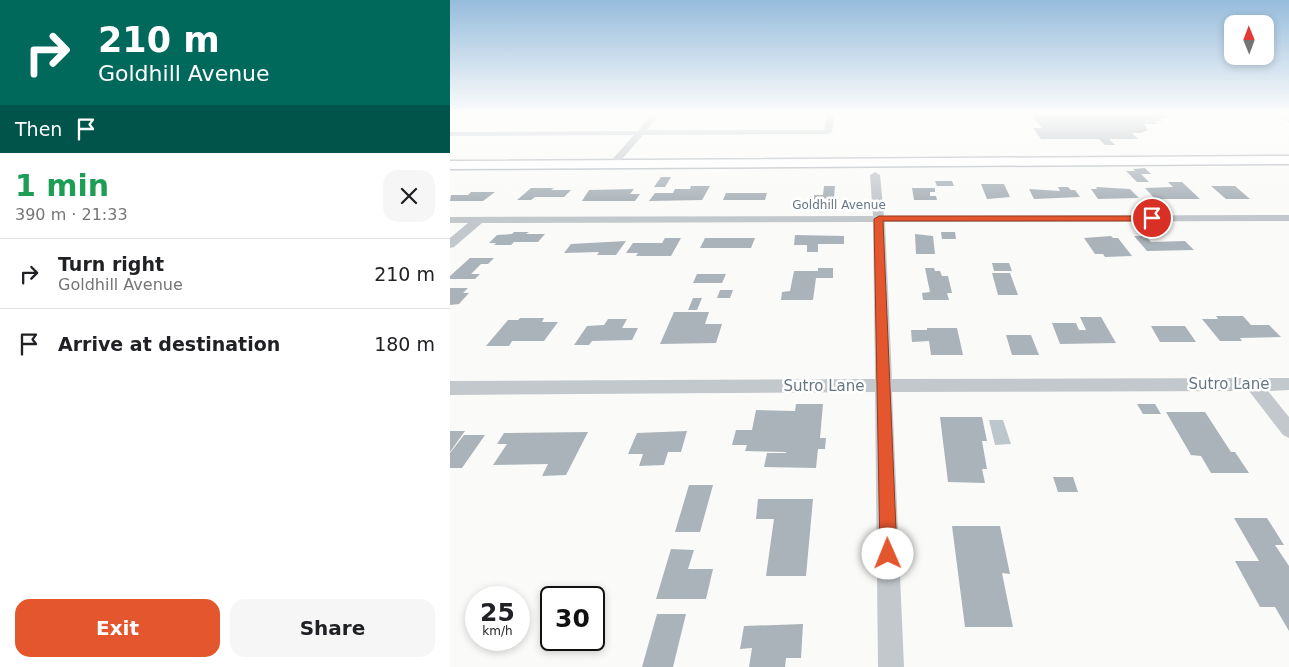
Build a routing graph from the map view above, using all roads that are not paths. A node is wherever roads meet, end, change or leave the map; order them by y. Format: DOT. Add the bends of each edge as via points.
graph roads {
  1 [pos="632,144"];
  2 [pos="1289,153"];
  3 [pos="450,158"];
  4 [pos="948,158"];
  5 [pos="617,160"];
  6 [pos="1289,160"];
  7 [pos="450,165"];
  8 [pos="875,175"];
  9 [pos="1289,218"];
  10 [pos="879,219"];
  11 [pos="450,220"];
  12 [pos="479,220"];
  13 [pos="450,244"];
  14 [pos="1254,384"];
  15 [pos="1289,384"];
  16 [pos="884,385"];
  17 [pos="450,388"];
  18 [pos="1289,430"];
  19 [pos="891,667"];
  1 -- 5 [label="street"];
  2 -- 4 [label="main road"];
  3 -- 5 [label="main road"];
  4 -- 5 [label="main road"];
  4 -- 6 [label="main road"];
  5 -- 7 [label="main road"];
  8 -- 10 [label="street"];
  9 -- 10 [label="street, Goldhill Avenue"];
  10 -- 12 [label="street, Goldhill Avenue"];
  10 -- 16 [label="street"];
  11 -- 12 [label="street, Goldhill Avenue"];
  12 -- 13 [label="street"];
  14 -- 15 [label="street, Sutro Lane"];
  14 -- 16 [label="street, Sutro Lane"];
  14 -- 18 [label="street"];
  16 -- 17 [label="street, Sutro Lane"];
  16 -- 19 [label="street"];
}
